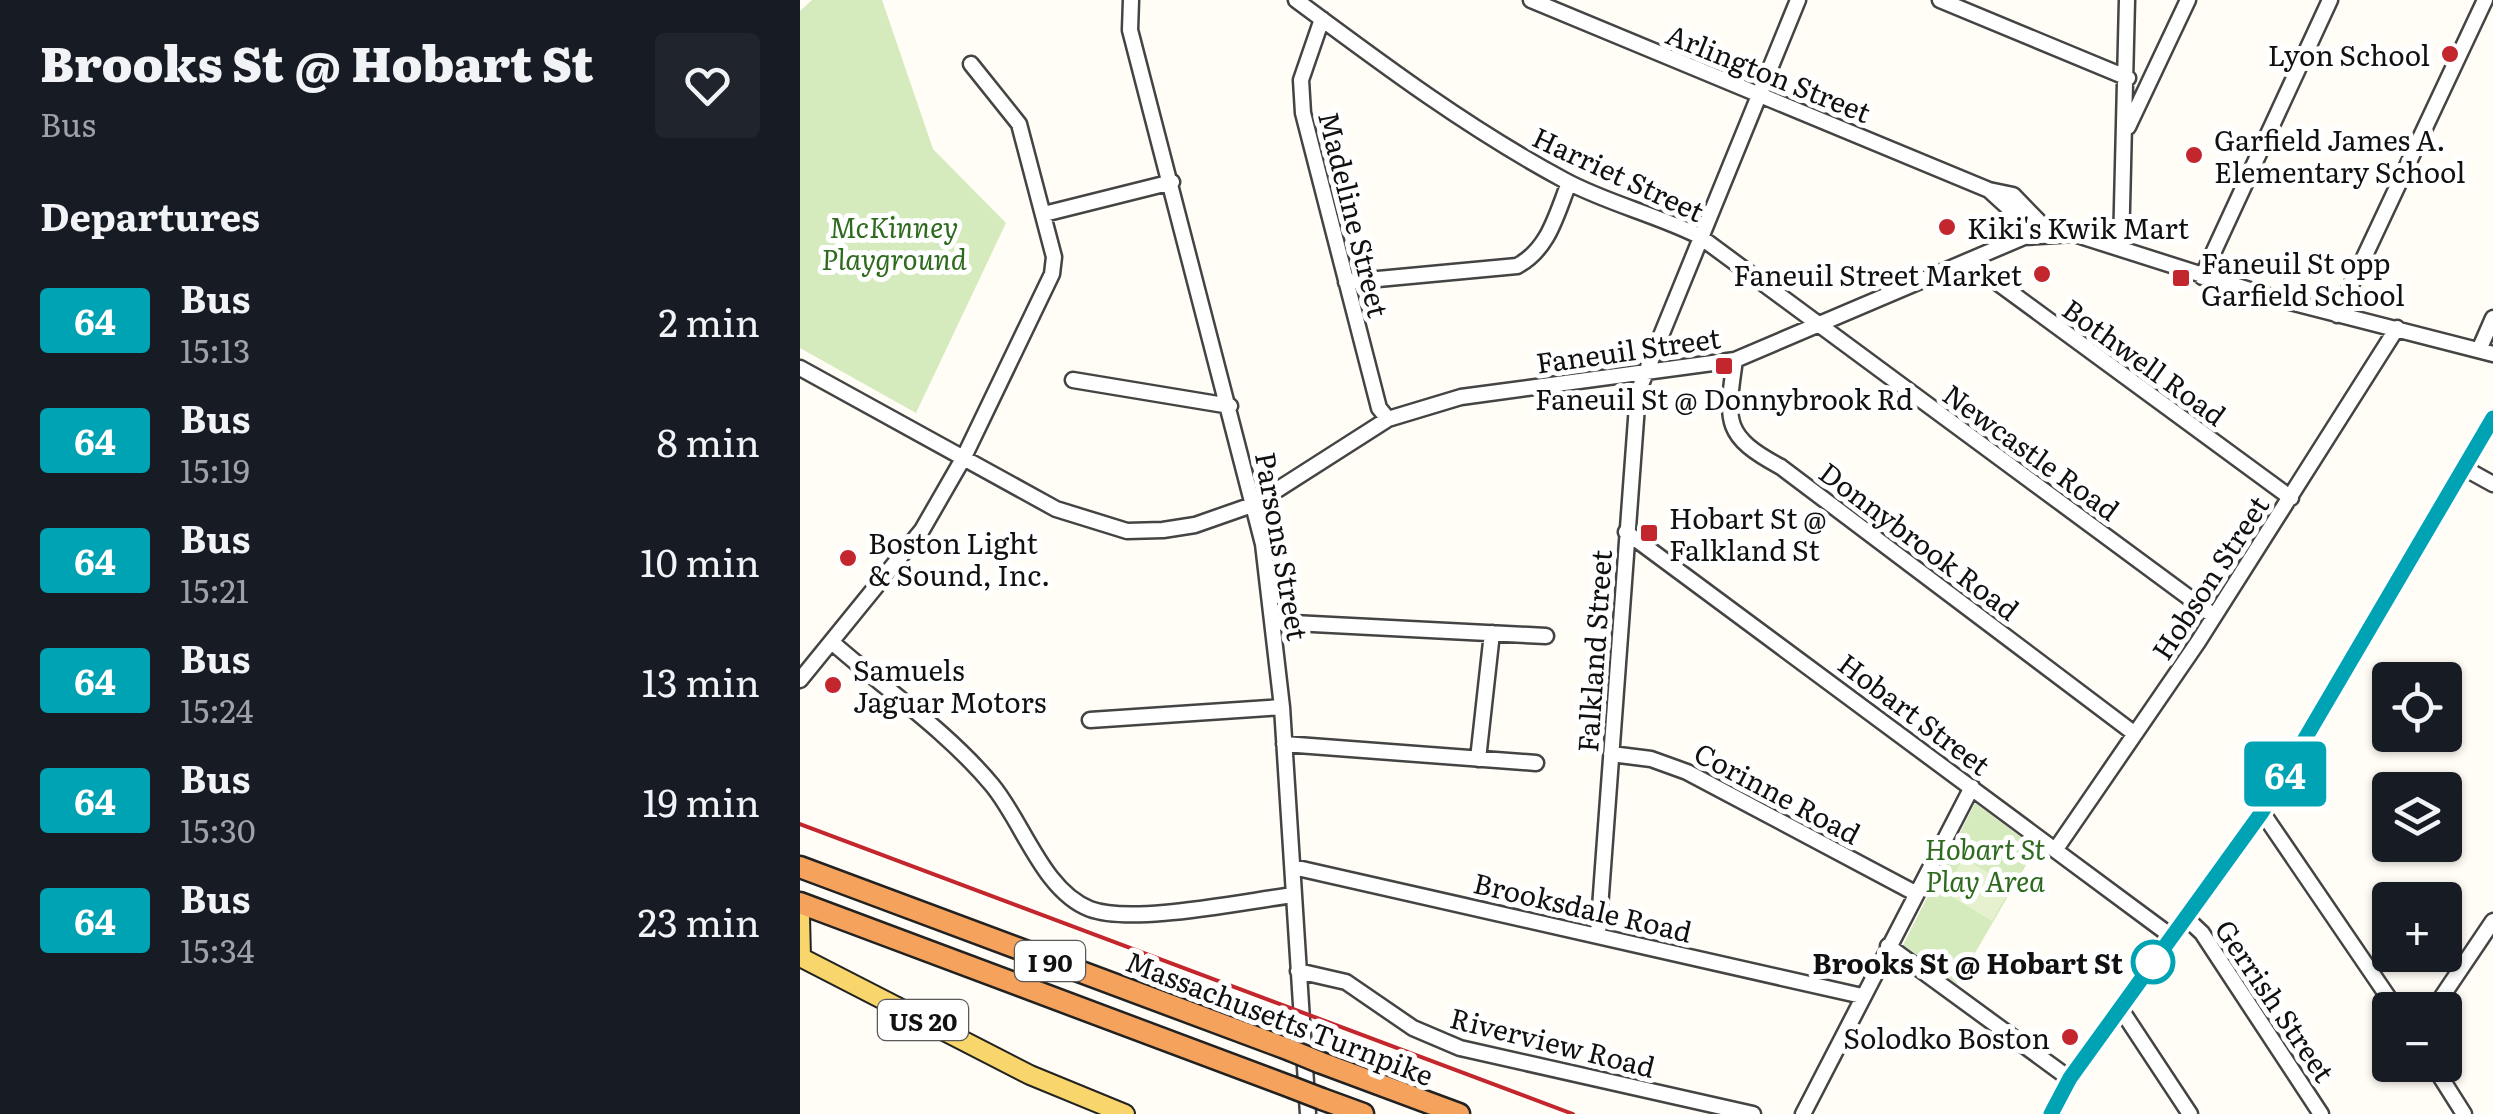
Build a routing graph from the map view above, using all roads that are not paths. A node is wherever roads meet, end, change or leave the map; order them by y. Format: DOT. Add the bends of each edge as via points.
graph roads {
  1 [pos="1130,0"];
  2 [pos="1296,0"];
  3 [pos="1530,0"];
  4 [pos="1798,0"];
  5 [pos="1940,0"];
  6 [pos="2127,0"];
  7 [pos="2188,0"];
  8 [pos="2330,0"];
  9 [pos="2485,0"];
  10 [pos="1322,20"];
  11 [pos="971,64"];
  12 [pos="2128,78"];
  13 [pos="1758,94"];
  14 [pos="2126,132"];
  15 [pos="1172,182"];
  16 [pos="1569,183"];
  17 [pos="1990,190"];
  18 [pos="1044,214"];
  19 [pos="2052,234"];
  20 [pos="1699,236"];
  21 [pos="2024,236"];
  22 [pos="2121,248"];
  23 [pos="1974,260"];
  24 [pos="2202,277"];
  25 [pos="1346,282"];
  26 [pos="2336,315"];
  27 [pos="2493,318"];
  28 [pos="1820,327"];
  29 [pos="2397,328"];
  30 [pos="2486,352"];
  31 [pos="1735,360"];
  32 [pos="800,368"];
  33 [pos="1644,372"];
  34 [pos="1073,380"];
  35 [pos="1230,406"];
  36 [pos="1388,418"];
  37 [pos="2493,418"];
  38 [pos="964,457"];
  39 [pos="2464,468"];
  40 [pos="2493,484"];
  41 [pos="2291,498"];
  42 [pos="1255,504"];
  43 [pos="1626,532"];
  44 [pos="2214,616"];
  45 [pos="1274,622"];
  46 [pos="1492,633"];
  47 [pos="1546,636"];
  48 [pos="832,643"];
  49 [pos="800,680"];
  50 [pos="1282,707"];
  51 [pos="1090,720"];
  52 [pos="2135,734"];
  53 [pos="1284,744"];
  54 [pos="1611,754"];
  55 [pos="1478,759"];
  56 [pos="1536,763"];
  57 [pos="1972,787"];
  58 [pos="2262,812"];
  59 [pos="2056,849"];
  60 [pos="1292,867"];
  61 [pos="805,869"];
  62 [pos="1915,893"];
  63 [pos="1294,895"];
  64 [pos="800,903"];
  65 [pos="800,916"];
  66 [pos="2186,917"];
  67 [pos="2493,921"];
  68 [pos="1598,935"];
  69 [pos="2171,936"];
  70 [pos="1888,946"];
  71 [pos="800,958"];
  72 [pos="1298,971"];
  73 [pos="2385,992"];
  74 [pos="2445,992"];
  75 [pos="1862,996"];
  76 [pos="2120,1008"];
  77 [pos="2070,1078"];
  78 [pos="2443,1082"];
  79 [pos="1046,1083"];
  80 [pos="1315,1106"];
  81 [pos="1094,1114"];
  82 [pos="1125,1114"];
  83 [pos="1362,1114"];
  84 [pos="1459,1114"];
  85 [pos="1753,1114"];
  86 [pos="1803,1114"];
  87 [pos="2040,1114"];
  88 [pos="2051,1114"];
  89 [pos="2190,1114"];
  90 [pos="2322,1114"];
  91 [pos="2464,1114"];
  1 -- 15 [label="street, Parsons Street" via="1130,30"];
  2 -- 10 [label="street, Harriet Street"];
  3 -- 13 [label="street, Arlington Street"];
  4 -- 13 [label="street, Falkland Street"];
  5 -- 12 [label="street"];
  6 -- 12 [label="street"];
  7 -- 14 [label="street"];
  8 -- 24 [label="street"];
  9 -- 26 [label="street"];
  10 -- 16 [label="street, Harriet Street" via="1490,138"];
  10 -- 25 [label="street, Madeline Street" via="1304,68 1302,113"];
  11 -- 18 [label="street" via="1019,124"];
  12 -- 14 [label="street"];
  13 -- 17 [label="street, Arlington Street"];
  13 -- 20 [label="street, Falkland Street"];
  14 -- 22 [label="street"];
  15 -- 18 [label="street"];
  15 -- 35 [label="street, Parsons Street"];
  16 -- 20 [label="street, Harriet Street"];
  16 -- 25 [label="street" via="1545,242 1517,266"];
  17 -- 19 [label="street, Arlington Street" via="2013,194"];
  17 -- 21 [label="street, Arlington Street" via="2012,210"];
  18 -- 38 [label="street" via="1052,274"];
  19 -- 21 [label="street, Faneuil Street"];
  19 -- 22 [label="street, Faneuil Street"];
  20 -- 28 [label="street, Harriet Street"];
  20 -- 33 [label="street, Falkland Street"];
  21 -- 23 [label="street, Faneuil Street"];
  22 -- 24 [label="street, Faneuil Street"];
  23 -- 28 [label="street, Faneuil Street"];
  23 -- 41 [label="street, Bothwell Road"];
  24 -- 26 [label="street, Faneuil Street"];
  25 -- 36 [label="street, Madeline Street" via="1379,408"];
  26 -- 29 [label="street, Faneuil Street"];
  27 -- 30 [label="street"];
  28 -- 31 [label="street, Faneuil Street"];
  28 -- 44 [label="street, Newcastle Road"];
  29 -- 30 [label="street, Faneuil Street"];
  29 -- 41 [label="street, Hobson Street"];
  31 -- 33 [label="street, Faneuil Street"];
  31 -- 52 [label="street, Donnybrook Road" via="1730,427 1737,439"];
  32 -- 38 [label="street, Faneuil Street"];
  33 -- 36 [label="street, Faneuil Street" via="1462,397"];
  33 -- 43 [label="street, Falkland Street" via="1636,397"];
  34 -- 35 [label="street"];
  35 -- 42 [label="street, Parsons Street"];
  36 -- 42 [label="street, Faneuil Street"];
  37 -- 39 [label="street"];
  38 -- 42 [label="street, Faneuil Street" via="1056,509 1126,532 1195,525"];
  38 -- 48 [label="street" via="922,530"];
  39 -- 40 [label="street"];
  39 -- 58 [label="street"];
  41 -- 44 [label="street, Hobson Street"];
  42 -- 45 [label="street, Parsons Street"];
  43 -- 54 [label="street, Falkland Street"];
  43 -- 57 [label="street, Hobart Street"];
  44 -- 52 [label="street, Hobson Street"];
  45 -- 46 [label="street"];
  45 -- 50 [label="street, Parsons Street"];
  46 -- 47 [label="street"];
  46 -- 55 [label="street"];
  48 -- 49 [label="street"];
  48 -- 63 [label="street" via="991,784 1058,885 1078,903 1104,913 1139,914"];
  50 -- 51 [label="street"];
  50 -- 53 [label="street, Parsons Street"];
  52 -- 59 [label="street, Hobson Street"];
  53 -- 55 [label="street"];
  53 -- 60 [label="street, Parsons Street"];
  54 -- 62 [label="street, Corinne Road" via="1687,772"];
  54 -- 68 [label="street, Falkland Street"];
  55 -- 56 [label="street"];
  57 -- 59 [label="street, Hobart Street"];
  57 -- 62 [label="street"];
  58 -- 66 [label="street"];
  58 -- 73 [label="street"];
  59 -- 69 [label="street, Hobart Street"];
  60 -- 63 [label="street, Parsons Street"];
  60 -- 68 [label="street, Brooksdale Road"];
  61 -- 84 [label="highway, Massachusetts Turnpike / I 90, bridge"];
  62 -- 70 [label="street"];
  63 -- 72 [label="street, Parsons Street"];
  64 -- 80 [label="highway, I 90, bridge" via="1292,1087"];
  65 -- 71 [label="main road, US 20"];
  66 -- 69 [label="street"];
  66 -- 90 [label="street, Gerrish Street"];
  67 -- 74 [label="street"];
  68 -- 75 [label="street, Brooksdale Road"];
  69 -- 76 [label="street"];
  70 -- 75 [label="street"];
  70 -- 77 [label="street"];
  71 -- 79 [label="main road, US 20"];
  72 -- 80 [label="street, Parsons Street"];
  72 -- 85 [label="street, Riverview Road" via="1346,982 1413,1028 1460,1048"];
  75 -- 86 [label="street"];
  76 -- 77 [label="street"];
  76 -- 89 [label="street"];
  77 -- 88 [label="street"];
  78 -- 91 [label="street"];
  79 -- 81 [label="main road, US 20"];
  79 -- 82 [label="main road, US 20"];
  80 -- 83 [label="highway, I 90"];
  87 -- 88 [label="street"];
}
